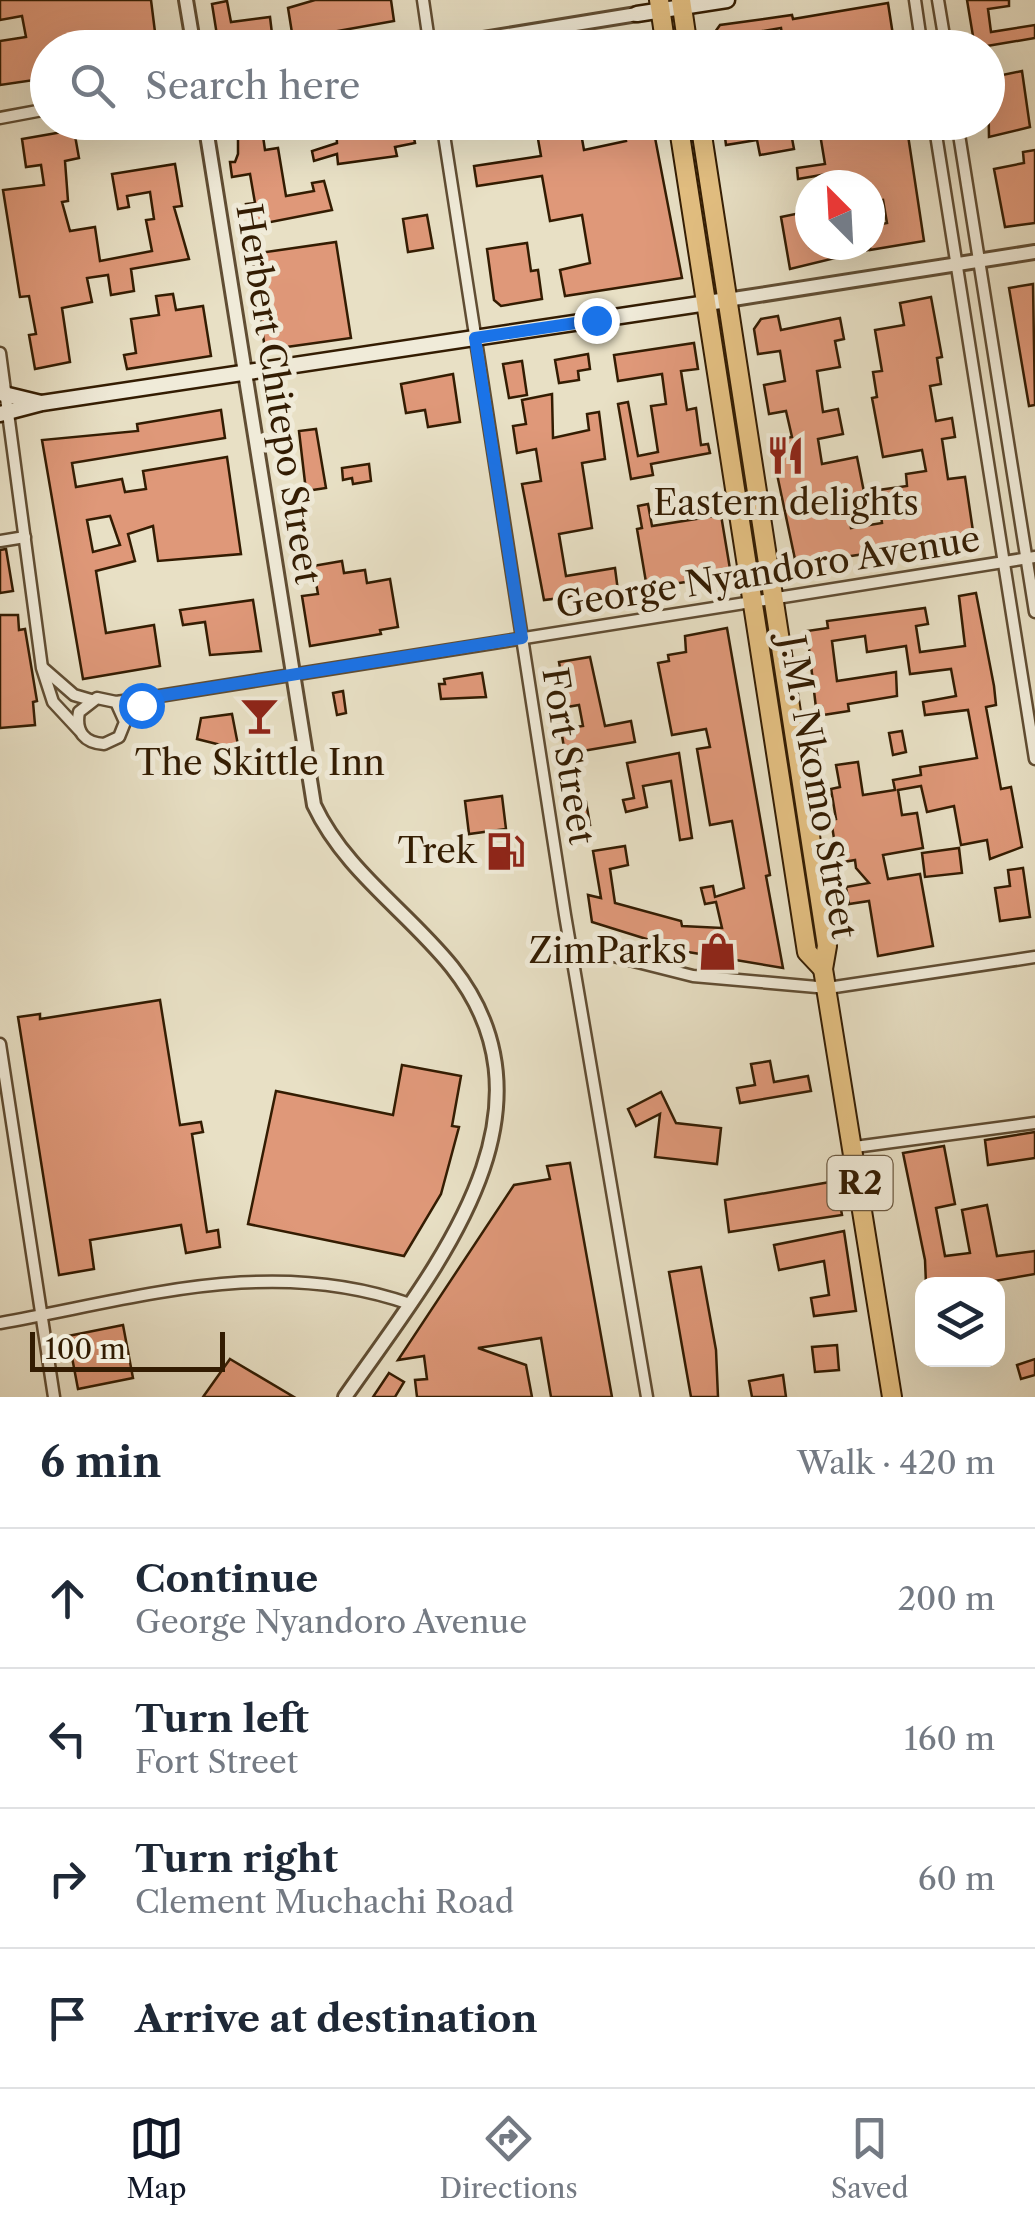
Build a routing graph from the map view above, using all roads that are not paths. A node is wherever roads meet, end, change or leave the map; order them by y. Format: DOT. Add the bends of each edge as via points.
graph roads {
  1 [pos="186,0"];
  2 [pos="422,0"];
  3 [pos="727,0"];
  4 [pos="915,0"];
  5 [pos="938,0"];
  6 [pos="682,4"];
  7 [pos="660,5"];
  8 [pos="636,14"];
  9 [pos="191,30"];
  10 [pos="426,30"];
  11 [pos="536,30"];
  12 [pos="663,30"];
  13 [pos="686,30"];
  14 [pos="919,30"];
  15 [pos="943,30"];
  16 [pos="30,112"];
  17 [pos="0,118"];
  18 [pos="208,140"];
  19 [pos="445,140"];
  20 [pos="681,140"];
  21 [pos="703,140"];
  22 [pos="937,140"];
  23 [pos="961,140"];
  24 [pos="1035,252"];
  25 [pos="979,261"];
  26 [pos="957,264"];
  27 [pos="728,300"];
  28 [pos="706,304"];
  29 [pos="475,338"];
  30 [pos="0,353"];
  31 [pos="244,372"];
  32 [pos="3,393"];
  33 [pos="42,403"];
  34 [pos="5,413"];
  35 [pos="25,537"];
  36 [pos="0,540"];
  37 [pos="1031,557"];
  38 [pos="1004,562"];
  39 [pos="774,598"];
  40 [pos="753,602"];
  41 [pos="1035,612"];
  42 [pos="522,638"];
  43 [pos="42,668"];
  44 [pos="292,675"];
  45 [pos="153,697"];
  46 [pos="91,700"];
  47 [pos="116,702"];
  48 [pos="125,722"];
  49 [pos="79,730"];
  50 [pos="1035,760"];
  51 [pos="570,946"];
  52 [pos="1035,956"];
  53 [pos="826,979"];
  54 [pos="0,1044"];
  55 [pos="1035,1123"];
  56 [pos="855,1147"];
  57 [pos="410,1304"];
  58 [pos="42,1316"];
  59 [pos="0,1323"];
  60 [pos="54,1397"];
  61 [pos="345,1397"];
  62 [pos="647,1397"];
  63 [pos="892,1397"];
  1 -- 9 [label="street"];
  2 -- 10 [label="street"];
  3 -- 6 [label="main road"];
  4 -- 14 [label="street"];
  5 -- 15 [label="street"];
  6 -- 7 [label="main road"];
  6 -- 13 [label="highway"];
  7 -- 8 [label="main road"];
  7 -- 12 [label="highway"];
  8 -- 11 [label="street"];
  16 -- 17 [label="street"];
  18 -- 31 [label="street, Herbert Chitepo Street"];
  19 -- 29 [label="street, Fort Street"];
  20 -- 28 [label="highway, J.M. Nkomo Street / R2"];
  21 -- 27 [label="highway, J.M. Nkomo Street / R2"];
  22 -- 26 [label="street"];
  23 -- 25 [label="street"];
  24 -- 25 [label="street"];
  25 -- 26 [label="street"];
  25 -- 37 [label="street"];
  26 -- 27 [label="street"];
  26 -- 38 [label="street"];
  27 -- 28 [label="main road"];
  27 -- 39 [label="highway, J.M. Nkomo Street / R2"];
  28 -- 29 [label="main road"];
  28 -- 40 [label="highway, J.M. Nkomo Street / R2"];
  29 -- 31 [label="main road"];
  29 -- 42 [label="street, Fort Street"];
  30 -- 32 [label="street"];
  31 -- 33 [label="main road"];
  31 -- 44 [label="street, Herbert Chitepo Street"];
  32 -- 33 [label="main road"];
  32 -- 34 [label="street"];
  33 -- 34 [label="main road"];
  34 -- 35 [label="street"];
  35 -- 36 [label="street"];
  35 -- 43 [label="street"];
  37 -- 38 [label="street, George Nyandoro Avenue"];
  37 -- 41 [label="street"];
  38 -- 39 [label="street, George Nyandoro Avenue"];
  38 -- 50 [label="street"];
  39 -- 40 [label="street, George Nyandoro Avenue"];
  39 -- 53 [label="highway, J.M. Nkomo Street / R2" via="828,946"];
  40 -- 42 [label="street, George Nyandoro Avenue"];
  40 -- 53 [label="highway, J.M. Nkomo Street / R2" via="808,952"];
  42 -- 44 [label="street, George Nyandoro Avenue"];
  42 -- 51 [label="street, Fort Street"];
  43 -- 46 [label="street" via="74,695"];
  43 -- 49 [label="street" via="54,702"];
  44 -- 45 [label="street, George Nyandoro Avenue"];
  44 -- 57 [label="street, Herbert Chitepo Street" via="308,780 326,829 452,968 480,1018 497,1078 499,1115 490,1156"];
  45 -- 47 [label="street, George Nyandoro Avenue"];
  45 -- 48 [label="street"];
  46 -- 47 [label="street"];
  46 -- 49 [label="street" via="79,712"];
  47 -- 48 [label="street"];
  48 -- 49 [label="street" via="119,737 104,744"];
  51 -- 53 [label="street" via="694,976"];
  51 -- 62 [label="street, Fort Street"];
  52 -- 53 [label="street"];
  53 -- 56 [label="highway, R2"];
  54 -- 58 [label="street"];
  55 -- 56 [label="street"];
  56 -- 63 [label="highway, R2"];
  57 -- 58 [label="street" via="352,1286 283,1278"];
  57 -- 61 [label="street, Herbert Chitepo Street"];
  58 -- 59 [label="street"];
  58 -- 60 [label="street"];
}
